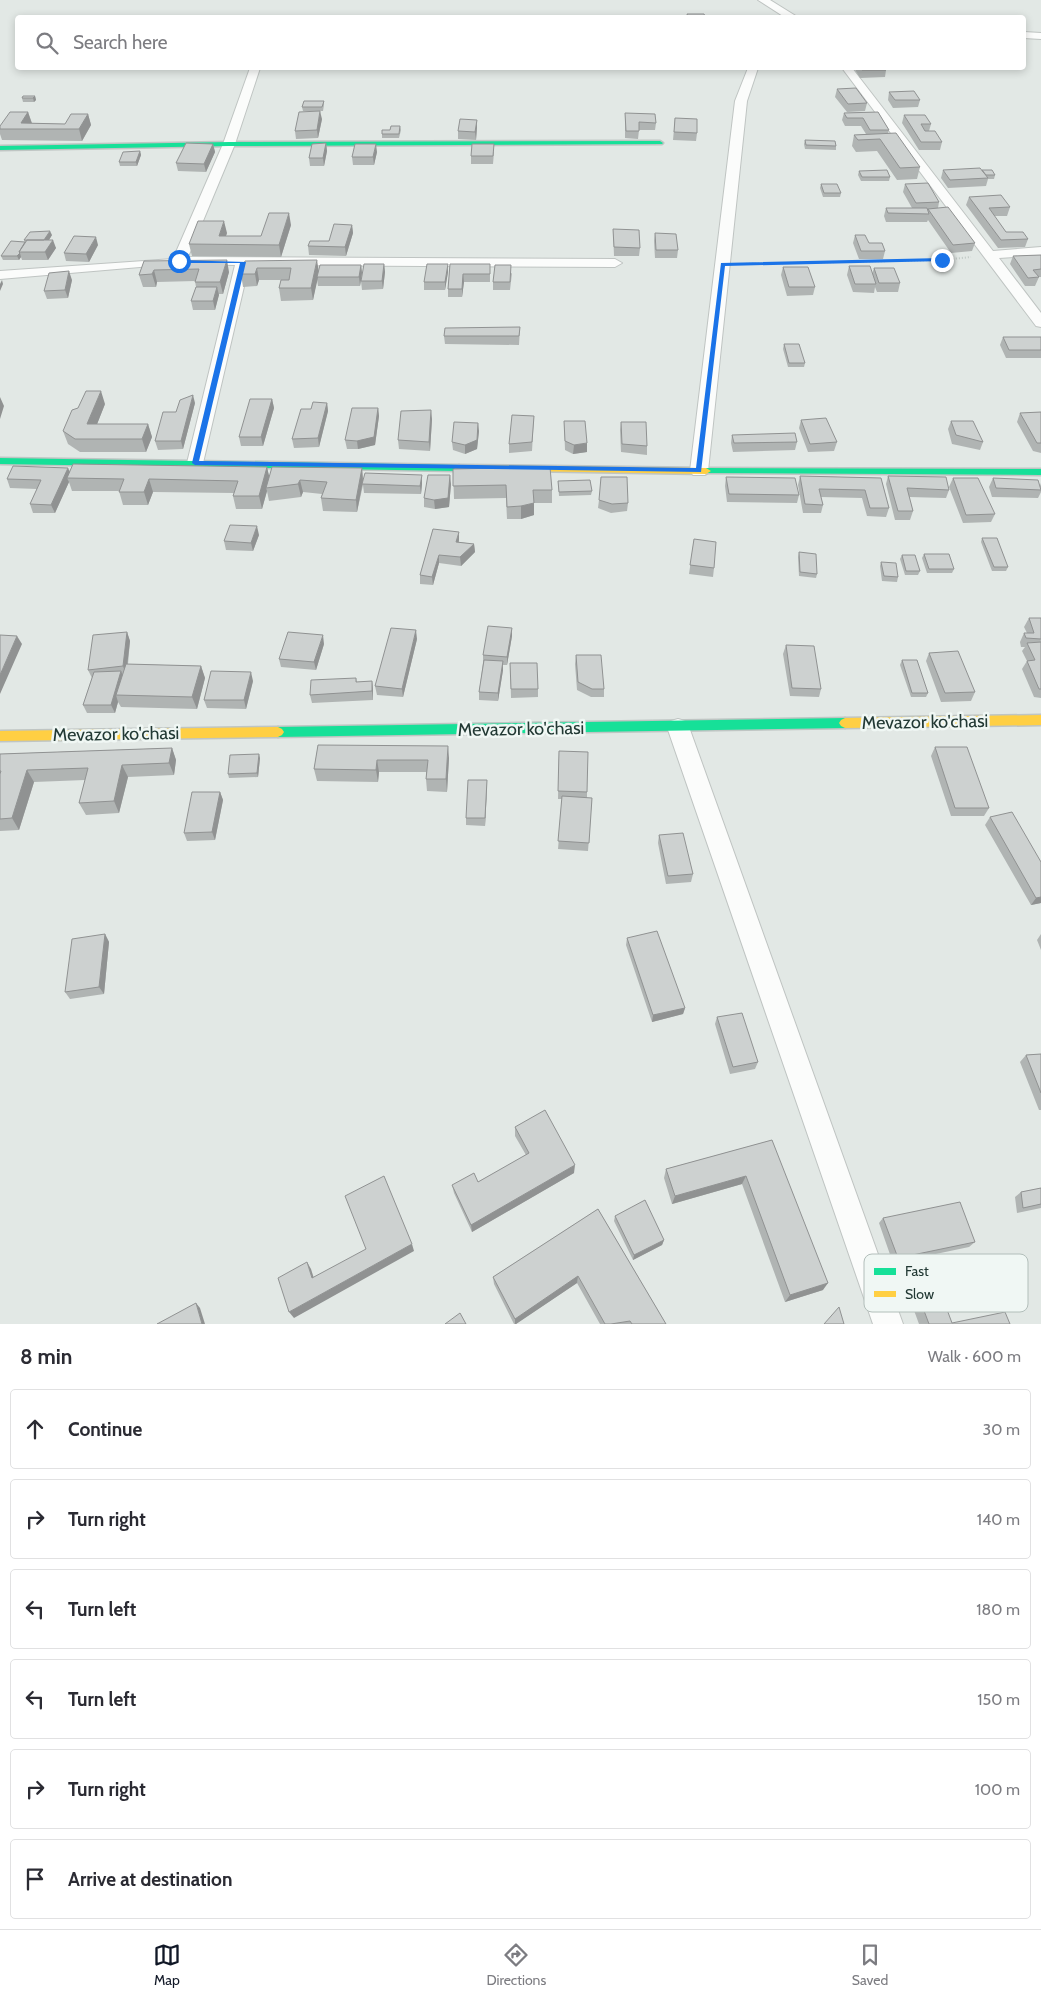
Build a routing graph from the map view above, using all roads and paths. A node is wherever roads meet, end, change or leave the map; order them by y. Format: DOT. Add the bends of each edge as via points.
graph roads {
  1 [pos="764,0"];
  2 [pos="776,3"];
  3 [pos="772,15"];
  4 [pos="790,15"];
  5 [pos="1026,36"];
  6 [pos="1041,36"];
  7 [pos="254,70"];
  8 [pos="752,70"];
  9 [pos="849,70"];
  10 [pos="660,143"];
  11 [pos="229,144"];
  12 [pos="0,148"];
  13 [pos="1041,251"];
  14 [pos="989,255"];
  15 [pos="179,261"];
  16 [pos="243,262"];
  17 [pos="615,263"];
  18 [pos="722,264"];
  19 [pos="0,275"];
  20 [pos="1041,322"];
  21 [pos="0,461"];
  22 [pos="195,463"];
  23 [pos="699,471"];
  24 [pos="1041,472"];
  25 [pos="1041,720"];
  26 [pos="678,727"];
  27 [pos="0,736"];
  28 [pos="864,1256"];
  29 [pos="884,1312"];
  30 [pos="888,1324"];
  1 -- 2 [label="street"];
  2 -- 3 [label="street"];
  2 -- 4 [label="street"];
  5 -- 6 [label="street"];
  7 -- 11 [label="street"];
  8 -- 18 [label="street" via="741,100"];
  9 -- 14 [label="street"];
  10 -- 11 [label="street"];
  11 -- 12 [label="street"];
  11 -- 15 [label="street"];
  13 -- 14 [label="street"];
  14 -- 18 [label="path" via="942,260"];
  14 -- 20 [label="street"];
  15 -- 16 [label="street"];
  15 -- 19 [label="street"];
  16 -- 17 [label="street"];
  16 -- 22 [label="street"];
  18 -- 23 [label="street"];
  21 -- 22 [label="street"];
  22 -- 23 [label="street"];
  23 -- 24 [label="street"];
  25 -- 26 [label="street, Mevazor ko'chasi"];
  26 -- 27 [label="street, Mevazor ko'chasi"];
  26 -- 28 [label="street"];
  29 -- 30 [label="street"];
}
